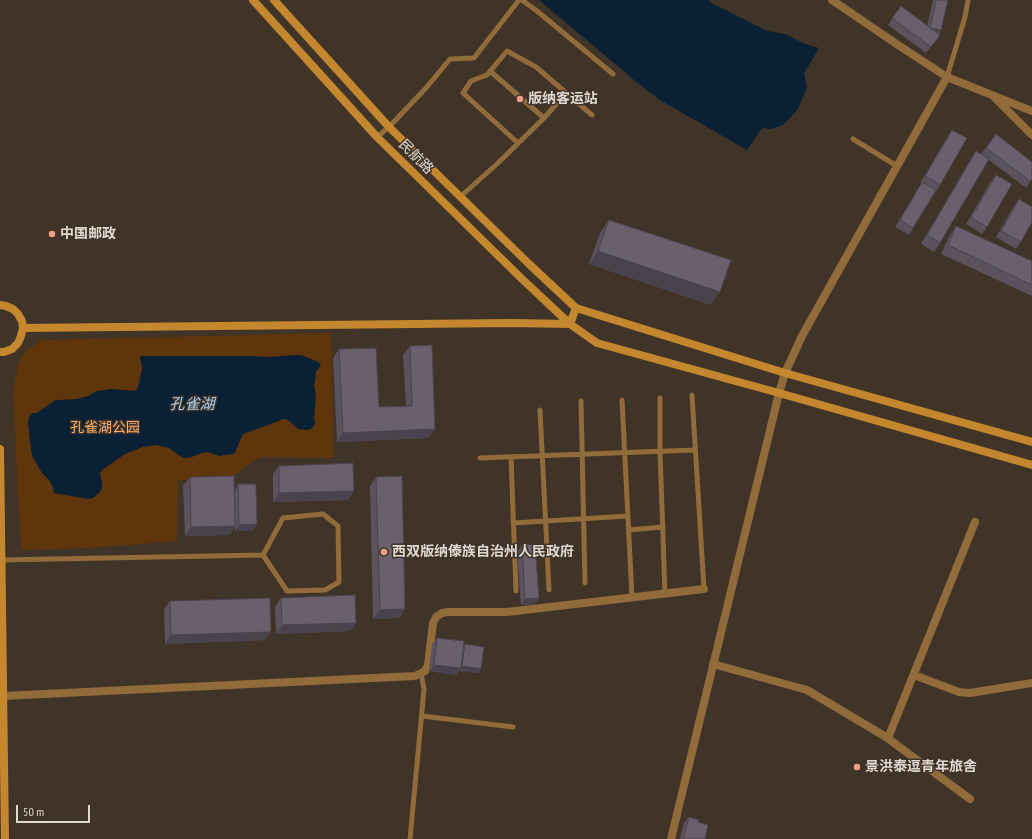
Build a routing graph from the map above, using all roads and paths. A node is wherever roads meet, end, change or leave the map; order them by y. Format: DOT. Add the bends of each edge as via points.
graph roads {
  1 [pos="253,0"];
  2 [pos="274,0"];
  3 [pos="519,0"];
  4 [pos="522,0"];
  5 [pos="832,0"];
  6 [pos="968,0"];
  7 [pos="490,71"];
  8 [pos="612,74"];
  9 [pos="946,77"];
  10 [pos="566,93"];
  11 [pos="991,95"];
  12 [pos="1032,111"];
  13 [pos="592,116"];
  14 [pos="544,118"];
  15 [pos="389,127"];
  16 [pos="1032,135"];
  17 [pos="377,137"];
  18 [pos="853,139"];
  19 [pos="518,143"];
  20 [pos="897,166"];
  21 [pos="460,197"];
  22 [pos="0,305"];
  23 [pos="576,308"];
  24 [pos="570,324"];
  25 [pos="23,328"];
  26 [pos="0,352"];
  27 [pos="785,373"];
  28 [pos="779,393"];
  29 [pos="692,395"];
  30 [pos="660,398"];
  31 [pos="622,400"];
  32 [pos="581,402"];
  33 [pos="540,410"];
  34 [pos="1032,442"];
  35 [pos="0,449"];
  36 [pos="695,450"];
  37 [pos="660,451"];
  38 [pos="624,452"];
  39 [pos="582,454"];
  40 [pos="542,455"];
  41 [pos="511,457"];
  42 [pos="480,458"];
  43 [pos="1032,465"];
  44 [pos="628,516"];
  45 [pos="584,518"];
  46 [pos="545,521"];
  47 [pos="975,522"];
  48 [pos="513,523"];
  49 [pos="663,527"];
  50 [pos="629,530"];
  51 [pos="263,555"];
  52 [pos="1,560"];
  53 [pos="585,583"];
  54 [pos="704,589"];
  55 [pos="516,590"];
  56 [pos="549,590"];
  57 [pos="665,594"];
  58 [pos="632,598"];
  59 [pos="713,664"];
  60 [pos="421,673"];
  61 [pos="914,675"];
  62 [pos="1032,683"];
  63 [pos="3,696"];
  64 [pos="422,716"];
  65 [pos="513,727"];
  66 [pos="888,738"];
  67 [pos="970,799"];
  68 [pos="5,839"];
  69 [pos="410,839"];
  70 [pos="671,839"];
  1 -- 17 [label="main road, 民航路"];
  2 -- 15 [label="main road, 民航路"];
  3 -- 15 [label="lane" via="474,58 450,58"];
  4 -- 8 [label="lane"];
  5 -- 9 [label="street"];
  6 -- 9 [label="lane" via="966,16"];
  7 -- 10 [label="lane" via="507,51 536,67"];
  7 -- 14 [label="lane"];
  7 -- 19 [label="lane" via="487,75 470,81 463,93"];
  9 -- 11 [label="street"];
  9 -- 20 [label="street"];
  10 -- 13 [label="lane"];
  10 -- 14 [label="lane"];
  11 -- 12 [label="street"];
  11 -- 16 [label="street"];
  14 -- 19 [label="lane"];
  15 -- 17 [label="lane"];
  15 -- 21 [label="main road, 民航路"];
  17 -- 24 [label="main road, 民航路"];
  18 -- 20 [label="lane"];
  19 -- 21 [label="lane"];
  20 -- 27 [label="street" via="802,336"];
  21 -- 23 [label="main road, 民航路"];
  22 -- 25 [label="main road" via="13,309 18,314"];
  23 -- 24 [label="main road"];
  23 -- 27 [label="main road"];
  24 -- 25 [label="main road"];
  24 -- 28 [label="main road, 民航路" via="597,343"];
  25 -- 26 [label="main road" via="18,343 12,349"];
  27 -- 28 [label="street"];
  27 -- 34 [label="main road"];
  28 -- 43 [label="main road, 民航路"];
  28 -- 59 [label="street"];
  29 -- 36 [label="lane"];
  30 -- 37 [label="lane"];
  31 -- 38 [label="lane"];
  32 -- 39 [label="lane"];
  33 -- 40 [label="lane"];
  35 -- 52 [label="main road"];
  36 -- 37 [label="lane"];
  36 -- 54 [label="lane"];
  37 -- 38 [label="lane"];
  37 -- 49 [label="lane"];
  38 -- 39 [label="lane"];
  38 -- 44 [label="lane"];
  39 -- 40 [label="lane"];
  39 -- 45 [label="lane"];
  40 -- 41 [label="lane"];
  40 -- 46 [label="lane"];
  41 -- 42 [label="lane"];
  41 -- 48 [label="lane"];
  44 -- 45 [label="lane"];
  44 -- 50 [label="lane"];
  45 -- 46 [label="lane"];
  45 -- 53 [label="lane"];
  46 -- 48 [label="lane"];
  46 -- 56 [label="lane"];
  47 -- 61 [label="street"];
  48 -- 55 [label="lane"];
  49 -- 50 [label="lane"];
  49 -- 57 [label="lane"];
  50 -- 58 [label="lane"];
  51 -- 51 [label="lane" via="283,518 323,514 338,526 339,582 325,590 287,591"];
  51 -- 52 [label="lane"];
  52 -- 63 [label="main road"];
  54 -- 57 [label="street"];
  57 -- 58 [label="street"];
  58 -- 60 [label="street" via="507,612 442,614 436,617 428,665"];
  59 -- 66 [label="street" via="807,690"];
  59 -- 70 [label="street"];
  60 -- 63 [label="street" via="415,676"];
  60 -- 64 [label="lane" via="424,689"];
  61 -- 62 [label="street" via="959,692 970,693"];
  61 -- 66 [label="street"];
  63 -- 68 [label="main road"];
  64 -- 65 [label="lane"];
  64 -- 69 [label="lane"];
  66 -- 67 [label="street"];
}
